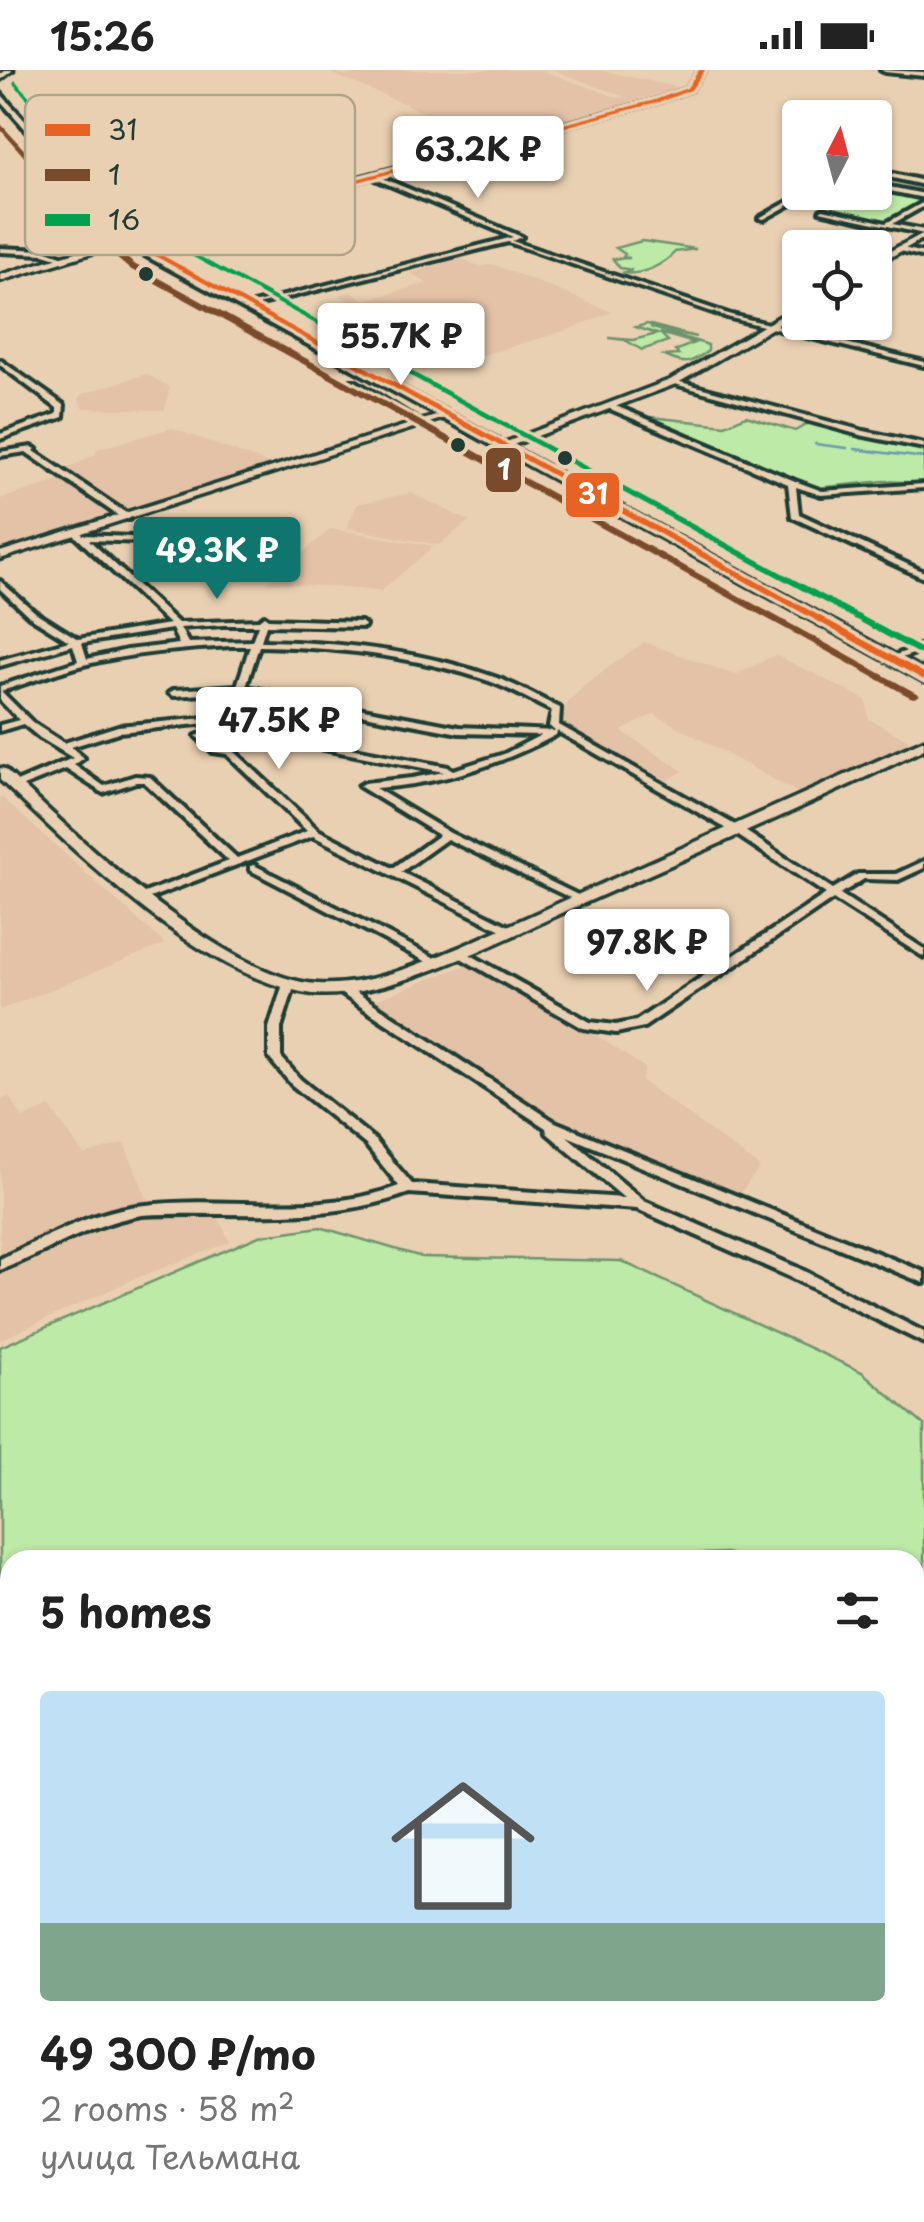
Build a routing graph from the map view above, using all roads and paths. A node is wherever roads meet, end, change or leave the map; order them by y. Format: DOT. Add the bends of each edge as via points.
graph roads {
  1 [pos="10,70"];
  2 [pos="885,70"];
  3 [pos="700,71"];
  4 [pos="924,74"];
  5 [pos="0,78"];
  6 [pos="1,98"];
  7 [pos="25,124"];
  8 [pos="373,176"];
  9 [pos="892,176"];
  10 [pos="355,181"];
  11 [pos="924,183"];
  12 [pos="892,189"];
  13 [pos="924,196"];
  14 [pos="924,204"];
  15 [pos="782,207"];
  16 [pos="822,211"];
  17 [pos="762,218"];
  18 [pos="887,225"];
  19 [pos="924,233"];
  20 [pos="508,241"];
  21 [pos="899,249"];
  22 [pos="0,250"];
  23 [pos="25,251"];
  24 [pos="892,253"];
  25 [pos="924,254"];
  26 [pos="46,255"];
  27 [pos="56,255"];
  28 [pos="75,255"];
  29 [pos="156,255"];
  30 [pos="64,258"];
  31 [pos="44,264"];
  32 [pos="0,278"];
  33 [pos="247,307"];
  34 [pos="782,318"];
  35 [pos="769,326"];
  36 [pos="0,362"];
  37 [pos="924,364"];
  38 [pos="354,382"];
  39 [pos="673,382"];
  40 [pos="611,406"];
  41 [pos="446,416"];
  42 [pos="420,424"];
  43 [pos="0,437"];
  44 [pos="501,446"];
  45 [pos="924,446"];
  46 [pos="0,454"];
  47 [pos="792,483"];
  48 [pos="924,486"];
  49 [pos="126,516"];
  50 [pos="80,535"];
  51 [pos="195,552"];
  52 [pos="0,556"];
  53 [pos="924,575"];
  54 [pos="0,584"];
  55 [pos="264,620"];
  56 [pos="174,624"];
  57 [pos="361,624"];
  58 [pos="77,642"];
  59 [pos="256,644"];
  60 [pos="924,646"];
  61 [pos="186,647"];
  62 [pos="890,658"];
  63 [pos="83,662"];
  64 [pos="0,664"];
  65 [pos="924,677"];
  66 [pos="241,688"];
  67 [pos="0,692"];
  68 [pos="174,693"];
  69 [pos="25,721"];
  70 [pos="230,723"];
  71 [pos="0,728"];
  72 [pos="553,730"];
  73 [pos="924,744"];
  74 [pos="66,745"];
  75 [pos="67,765"];
  76 [pos="452,770"];
  77 [pos="0,772"];
  78 [pos="15,786"];
  79 [pos="738,831"];
  80 [pos="314,832"];
  81 [pos="446,835"];
  82 [pos="234,860"];
  83 [pos="924,864"];
  84 [pos="254,868"];
  85 [pos="394,872"];
  86 [pos="833,893"];
  87 [pos="143,897"];
  88 [pos="581,899"];
  89 [pos="509,930"];
  90 [pos="458,952"];
  91 [pos="924,954"];
  92 [pos="435,962"];
  93 [pos="289,984"];
  94 [pos="341,988"];
  95 [pos="524,1112"];
  96 [pos="408,1188"];
  97 [pos="639,1204"];
  98 [pos="0,1265"];
  99 [pos="924,1278"];
  100 [pos="924,1338"];
  1 -- 5 [label="main road"];
  2 -- 4 [label="main road"];
  3 -- 8 [label="main road" via="689,89 670,97"];
  6 -- 7 [label="main road"];
  8 -- 10 [label="main road"];
  8 -- 20 [label="street" via="519,237"];
  9 -- 11 [label="street"];
  12 -- 13 [label="street"];
  14 -- 18 [label="street"];
  15 -- 17 [label="street"];
  16 -- 18 [label="street"];
  18 -- 19 [label="street"];
  19 -- 21 [label="main road"];
  20 -- 33 [label="street"];
  20 -- 35 [label="street"];
  21 -- 24 [label="main road"];
  21 -- 25 [label="street"];
  22 -- 23 [label="street"];
  26 -- 31 [label="street"];
  27 -- 30 [label="street"];
  28 -- 30 [label="main road"];
  29 -- 33 [label="main road"];
  30 -- 31 [label="main road"];
  31 -- 32 [label="main road"];
  33 -- 41 [label="main road"];
  34 -- 35 [label="main road"];
  35 -- 37 [label="street"];
  35 -- 39 [label="main road"];
  36 -- 43 [label="street" via="61,408 60,415"];
  38 -- 42 [label="street"];
  39 -- 40 [label="main road"];
  39 -- 45 [label="street"];
  40 -- 44 [label="main road"];
  40 -- 47 [label="street"];
  41 -- 42 [label="main road"];
  41 -- 44 [label="main road"];
  42 -- 49 [label="main road"];
  44 -- 62 [label="main road"];
  46 -- 49 [label="street" via="30,450"];
  47 -- 48 [label="street" via="821,493"];
  47 -- 53 [label="street" via="795,515"];
  49 -- 50 [label="main road"];
  50 -- 51 [label="street" via="201,542"];
  50 -- 52 [label="main road"];
  50 -- 56 [label="street"];
  54 -- 58 [label="street"];
  55 -- 56 [label="street"];
  55 -- 57 [label="street"];
  55 -- 59 [label="street"];
  56 -- 58 [label="street"];
  56 -- 61 [label="street"];
  58 -- 63 [label="street"];
  58 -- 64 [label="street"];
  59 -- 61 [label="street"];
  59 -- 66 [label="street"];
  59 -- 72 [label="street" via="355,650 489,678 557,710"];
  60 -- 62 [label="street"];
  61 -- 63 [label="street"];
  62 -- 65 [label="main road"];
  63 -- 67 [label="street"];
  66 -- 68 [label="street"];
  66 -- 70 [label="street"];
  66 -- 72 [label="street" via="460,730"];
  67 -- 69 [label="street"];
  69 -- 71 [label="street"];
  69 -- 74 [label="street"];
  70 -- 74 [label="street" via="118,729"];
  70 -- 76 [label="street"];
  70 -- 80 [label="street" via="201,736 216,750 230,752"];
  72 -- 76 [label="street" via="520,753"];
  72 -- 79 [label="street"];
  73 -- 79 [label="main road"];
  74 -- 75 [label="street" via="79,758"];
  75 -- 78 [label="street"];
  75 -- 82 [label="street" via="103,790 148,779"];
  76 -- 81 [label="street" via="414,783 364,786"];
  77 -- 78 [label="main road"];
  78 -- 87 [label="main road"];
  79 -- 86 [label="street"];
  79 -- 88 [label="main road"];
  80 -- 82 [label="street"];
  80 -- 85 [label="street"];
  81 -- 85 [label="street"];
  81 -- 88 [label="street"];
  82 -- 87 [label="street"];
  83 -- 86 [label="street" via="898,877 862,876"];
  84 -- 92 [label="street"];
  85 -- 89 [label="street"];
  86 -- 90 [label="street" via="640,1024 616,1029 588,1025"];
  86 -- 91 [label="street"];
  87 -- 93 [label="main road" via="227,955"];
  88 -- 89 [label="main road"];
  89 -- 90 [label="main road"];
  90 -- 92 [label="main road"];
  92 -- 94 [label="main road"];
  93 -- 94 [label="main road"];
  93 -- 96 [label="street" via="275,1028 275,1058 370,1142"];
  94 -- 95 [label="street"];
  95 -- 97 [label="street"];
  95 -- 99 [label="street"];
  96 -- 97 [label="street"];
  96 -- 98 [label="street" via="390,1197 305,1206 141,1210 94,1222"];
  97 -- 100 [label="street"];
}
